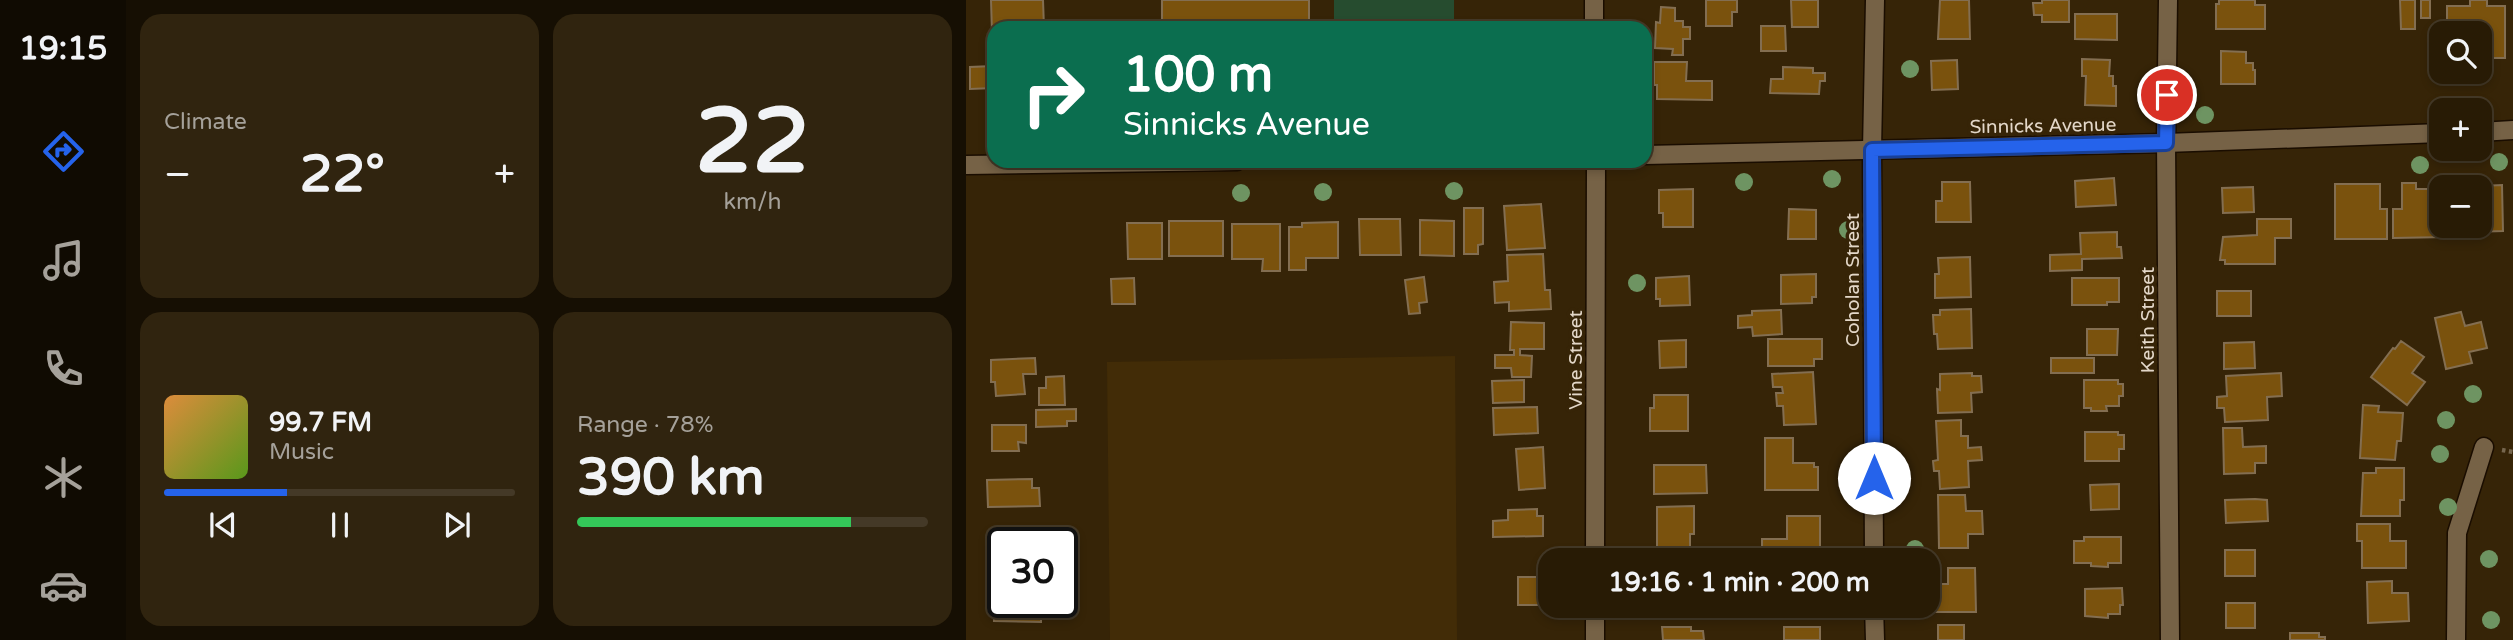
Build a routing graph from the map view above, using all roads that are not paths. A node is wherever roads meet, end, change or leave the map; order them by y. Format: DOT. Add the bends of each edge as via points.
graph roads {
  1 [pos="1594,0"];
  2 [pos="1875,0"];
  3 [pos="2168,0"];
  4 [pos="1594,21"];
  5 [pos="2513,130"];
  6 [pos="2492,131"];
  7 [pos="2429,133"];
  8 [pos="2166,143"];
  9 [pos="1872,150"];
  10 [pos="1652,155"];
  11 [pos="966,165"];
  12 [pos="987,165"];
  13 [pos="1596,168"];
  14 [pos="2484,447"];
  15 [pos="1595,548"];
  16 [pos="1874,548"];
  17 [pos="1595,618"];
  18 [pos="1874,618"];
  19 [pos="1595,640"];
  20 [pos="1874,640"];
  21 [pos="2170,640"];
  22 [pos="2456,640"];
  1 -- 4 [label="street"];
  2 -- 9 [label="street, Coholan Street"];
  3 -- 8 [label="street, Keith Street"];
  5 -- 6 [label="street"];
  7 -- 8 [label="street, Sinnicks Avenue"];
  8 -- 9 [label="street, Sinnicks Avenue"];
  8 -- 21 [label="street, Keith Street"];
  9 -- 10 [label="street, Sinnicks Avenue"];
  9 -- 16 [label="street, Coholan Street"];
  11 -- 12 [label="street"];
  13 -- 15 [label="street, Vine Street"];
  14 -- 22 [label="street" via="2457,533"];
  17 -- 19 [label="street"];
  18 -- 20 [label="street"];
}
